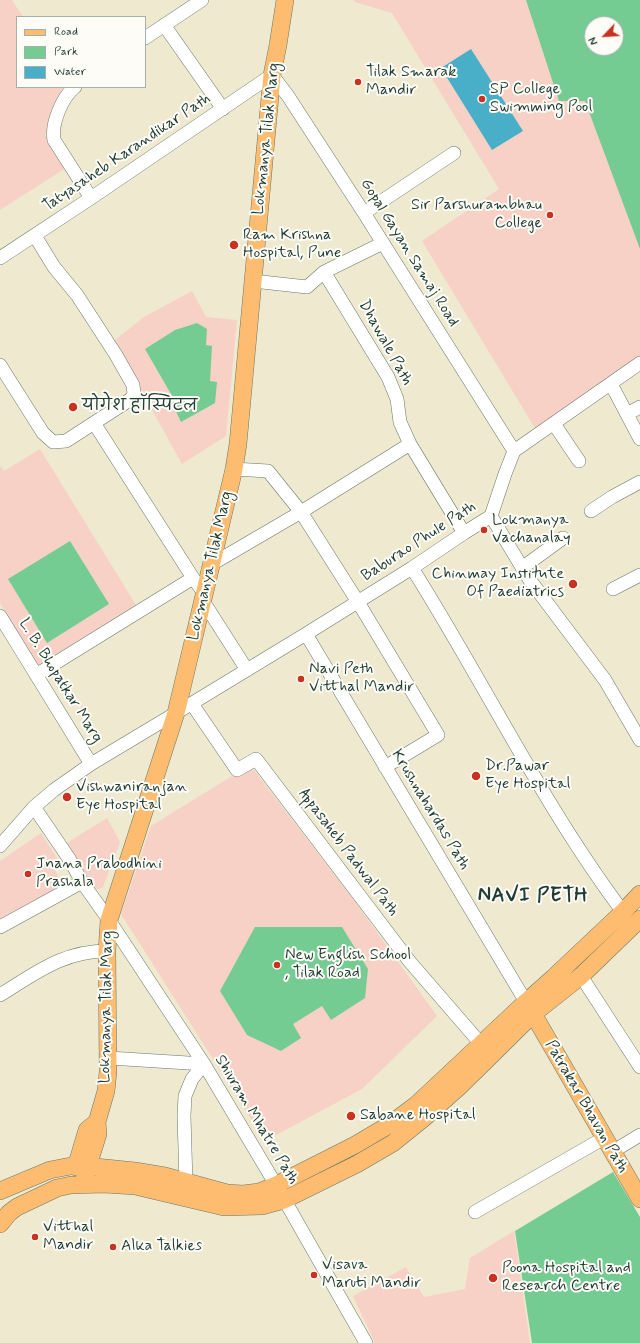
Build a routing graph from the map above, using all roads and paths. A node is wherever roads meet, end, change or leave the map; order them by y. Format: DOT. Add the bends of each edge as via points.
graph roads {
  1 [pos="202,0"];
  2 [pos="285,0"];
  3 [pos="164,25"];
  4 [pos="146,37"];
  5 [pos="272,74"];
  6 [pos="74,88"];
  7 [pos="223,109"];
  8 [pos="454,153"];
  9 [pos="91,198"];
  10 [pos="364,213"];
  11 [pos="35,236"];
  12 [pos="383,243"];
  13 [pos="0,258"];
  14 [pos="324,272"];
  15 [pos="253,281"];
  16 [pos="640,363"];
  17 [pos="0,365"];
  18 [pos="611,384"];
  19 [pos="640,407"];
  20 [pos="627,414"];
  21 [pos="94,423"];
  22 [pos="554,424"];
  23 [pos="640,439"];
  24 [pos="410,444"];
  25 [pos="514,452"];
  26 [pos="578,461"];
  27 [pos="234,469"];
  28 [pos="640,482"];
  29 [pos="591,511"];
  30 [pos="301,512"];
  31 [pos="491,516"];
  32 [pos="464,533"];
  33 [pos="563,538"];
  34 [pos="212,564"];
  35 [pos="412,568"];
  36 [pos="522,568"];
  37 [pos="640,575"];
  38 [pos="193,578"];
  39 [pos="613,589"];
  40 [pos="204,597"];
  41 [pos="358,602"];
  42 [pos="0,616"];
  43 [pos="306,634"];
  44 [pos="247,670"];
  45 [pos="36,675"];
  46 [pos="192,704"];
  47 [pos="176,714"];
  48 [pos="640,740"];
  49 [pos="91,764"];
  50 [pos="385,767"];
  51 [pos="34,807"];
  52 [pos="0,846"];
  53 [pos="82,882"];
  54 [pos="640,894"];
  55 [pos="623,912"];
  56 [pos="640,919"];
  57 [pos="109,920"];
  58 [pos="0,927"];
  59 [pos="107,951"];
  60 [pos="582,976"];
  61 [pos="0,995"];
  62 [pos="530,1008"];
  63 [pos="481,1044"];
  64 [pos="636,1053"];
  65 [pos="109,1058"];
  66 [pos="204,1064"];
  67 [pos="640,1067"];
  68 [pos="640,1135"];
  69 [pos="608,1145"];
  70 [pos="82,1165"];
  71 [pos="186,1182"];
  72 [pos="635,1182"];
  73 [pos="77,1185"];
  74 [pos="276,1185"];
  75 [pos="0,1191"];
  76 [pos="640,1199"];
  77 [pos="284,1200"];
  78 [pos="475,1212"];
  79 [pos="0,1222"];
  80 [pos="366,1343"];
  1 -- 3 [label="street"];
  2 -- 5 [label="main road, Lokmanya Tilak Marg"];
  3 -- 4 [label="street"];
  3 -- 7 [label="street"];
  5 -- 7 [label="street, Tatyasaheb Karandikar Path"];
  5 -- 10 [label="street, Gopal Gayan Samaj Road"];
  5 -- 15 [label="main road, Lokmanya Tilak Marg"];
  6 -- 9 [label="street" via="65,99 52,132 54,140"];
  7 -- 9 [label="street, Tatyasaheb Karandikar Path"];
  8 -- 10 [label="street"];
  9 -- 11 [label="street, Tatyasaheb Karandikar Path"];
  10 -- 12 [label="street, Gopal Gayan Samaj Road"];
  11 -- 13 [label="street, Tatyasaheb Karandikar Path"];
  11 -- 21 [label="street" via="54,267 77,295 133,385 134,394 131,399"];
  12 -- 14 [label="street"];
  12 -- 25 [label="street, Gopal Gayan Samaj Road"];
  14 -- 15 [label="street" via="307,287"];
  14 -- 24 [label="street, Dhawale Path" via="388,377 397,399 400,422"];
  15 -- 27 [label="main road, Lokmanya Tilak Marg"];
  16 -- 18 [label="street"];
  17 -- 21 [label="street" via="43,433 54,442 66,441"];
  18 -- 20 [label="street"];
  18 -- 22 [label="street"];
  19 -- 20 [label="street"];
  20 -- 23 [label="street"];
  21 -- 38 [label="street"];
  22 -- 25 [label="street"];
  22 -- 26 [label="street"];
  24 -- 30 [label="street"];
  24 -- 32 [label="street, Dhawale Path"];
  25 -- 31 [label="street, Baburao Phule Path"];
  27 -- 30 [label="street" via="268,472"];
  27 -- 34 [label="main road, Lokmanya Tilak Marg"];
  28 -- 29 [label="street"];
  30 -- 34 [label="street"];
  30 -- 41 [label="street"];
  31 -- 32 [label="street, Baburao Phule Path"];
  31 -- 36 [label="street"];
  32 -- 35 [label="street, Baburao Phule Path"];
  33 -- 36 [label="street"];
  34 -- 40 [label="main road, Lokmanya Tilak Marg"];
  35 -- 41 [label="street, Baburao Phule Path"];
  35 -- 55 [label="street" via="529,768"];
  36 -- 48 [label="street" via="605,680"];
  37 -- 39 [label="street"];
  38 -- 40 [label="street"];
  38 -- 45 [label="street"];
  40 -- 44 [label="street"];
  40 -- 47 [label="main road, Lokmanya Tilak Marg"];
  41 -- 43 [label="street, Baburao Phule Path"];
  41 -- 50 [label="street" via="438,735"];
  42 -- 45 [label="street, L. B. Bhopatkar Marg"];
  43 -- 44 [label="street, Baburao Phule Path"];
  43 -- 50 [label="street, Krushnahardas Path"];
  44 -- 46 [label="street, Baburao Phule Path"];
  45 -- 49 [label="street, L. B. Bhopatkar Marg"];
  46 -- 47 [label="street, Baburao Phule Path"];
  46 -- 63 [label="street, Appasaheb Padwal Path" via="237,770 256,759 410,962"];
  47 -- 49 [label="street, Baburao Phule Path"];
  47 -- 57 [label="main road, Lokmanya Tilak Marg"];
  49 -- 51 [label="street, Baburao Phule Path"];
  50 -- 62 [label="street, Krushnahardas Path"];
  51 -- 52 [label="street, Baburao Phule Path"];
  51 -- 53 [label="street, Shivram Mhatre Path"];
  53 -- 57 [label="street, Shivram Mhatre Path"];
  53 -- 58 [label="street"];
  54 -- 55 [label="main road"];
  55 -- 62 [label="main road" via="553,978"];
  56 -- 60 [label="main road"];
  57 -- 59 [label="main road, Lokmanya Tilak Marg"];
  57 -- 66 [label="street, Shivram Mhatre Path"];
  59 -- 61 [label="street" via="80,953 64,958"];
  59 -- 65 [label="main road, Lokmanya Tilak Marg"];
  60 -- 62 [label="main road"];
  60 -- 64 [label="street"];
  62 -- 63 [label="main road"];
  62 -- 69 [label="main road, Patrakar Bhavan Path"];
  62 -- 77 [label="main road" via="459,1087 393,1143"];
  63 -- 74 [label="main road" via="416,1105 389,1125"];
  64 -- 67 [label="street"];
  65 -- 66 [label="street"];
  65 -- 70 [label="main road, Lokmanya Tilak Marg" via="106,1091 97,1122 87,1130"];
  66 -- 71 [label="street" via="192,1079 185,1096"];
  66 -- 74 [label="street, Shivram Mhatre Path"];
  68 -- 69 [label="street"];
  69 -- 72 [label="main road, Patrakar Bhavan Path"];
  69 -- 78 [label="street"];
  70 -- 71 [label="main road" via="135,1171"];
  70 -- 73 [label="main road, Lokmanya Tilak Marg"];
  70 -- 75 [label="main road" via="50,1170"];
  71 -- 74 [label="main road" via="227,1193 243,1194 259,1192"];
  72 -- 76 [label="main road, Patrakar Bhavan Path"];
  73 -- 77 [label="main road" via="135,1186 224,1206 262,1206"];
  73 -- 79 [label="main road" via="57,1188 17,1207"];
  74 -- 77 [label="street, Shivram Mhatre Path"];
  77 -- 80 [label="street, Shivram Mhatre Path"];
}
